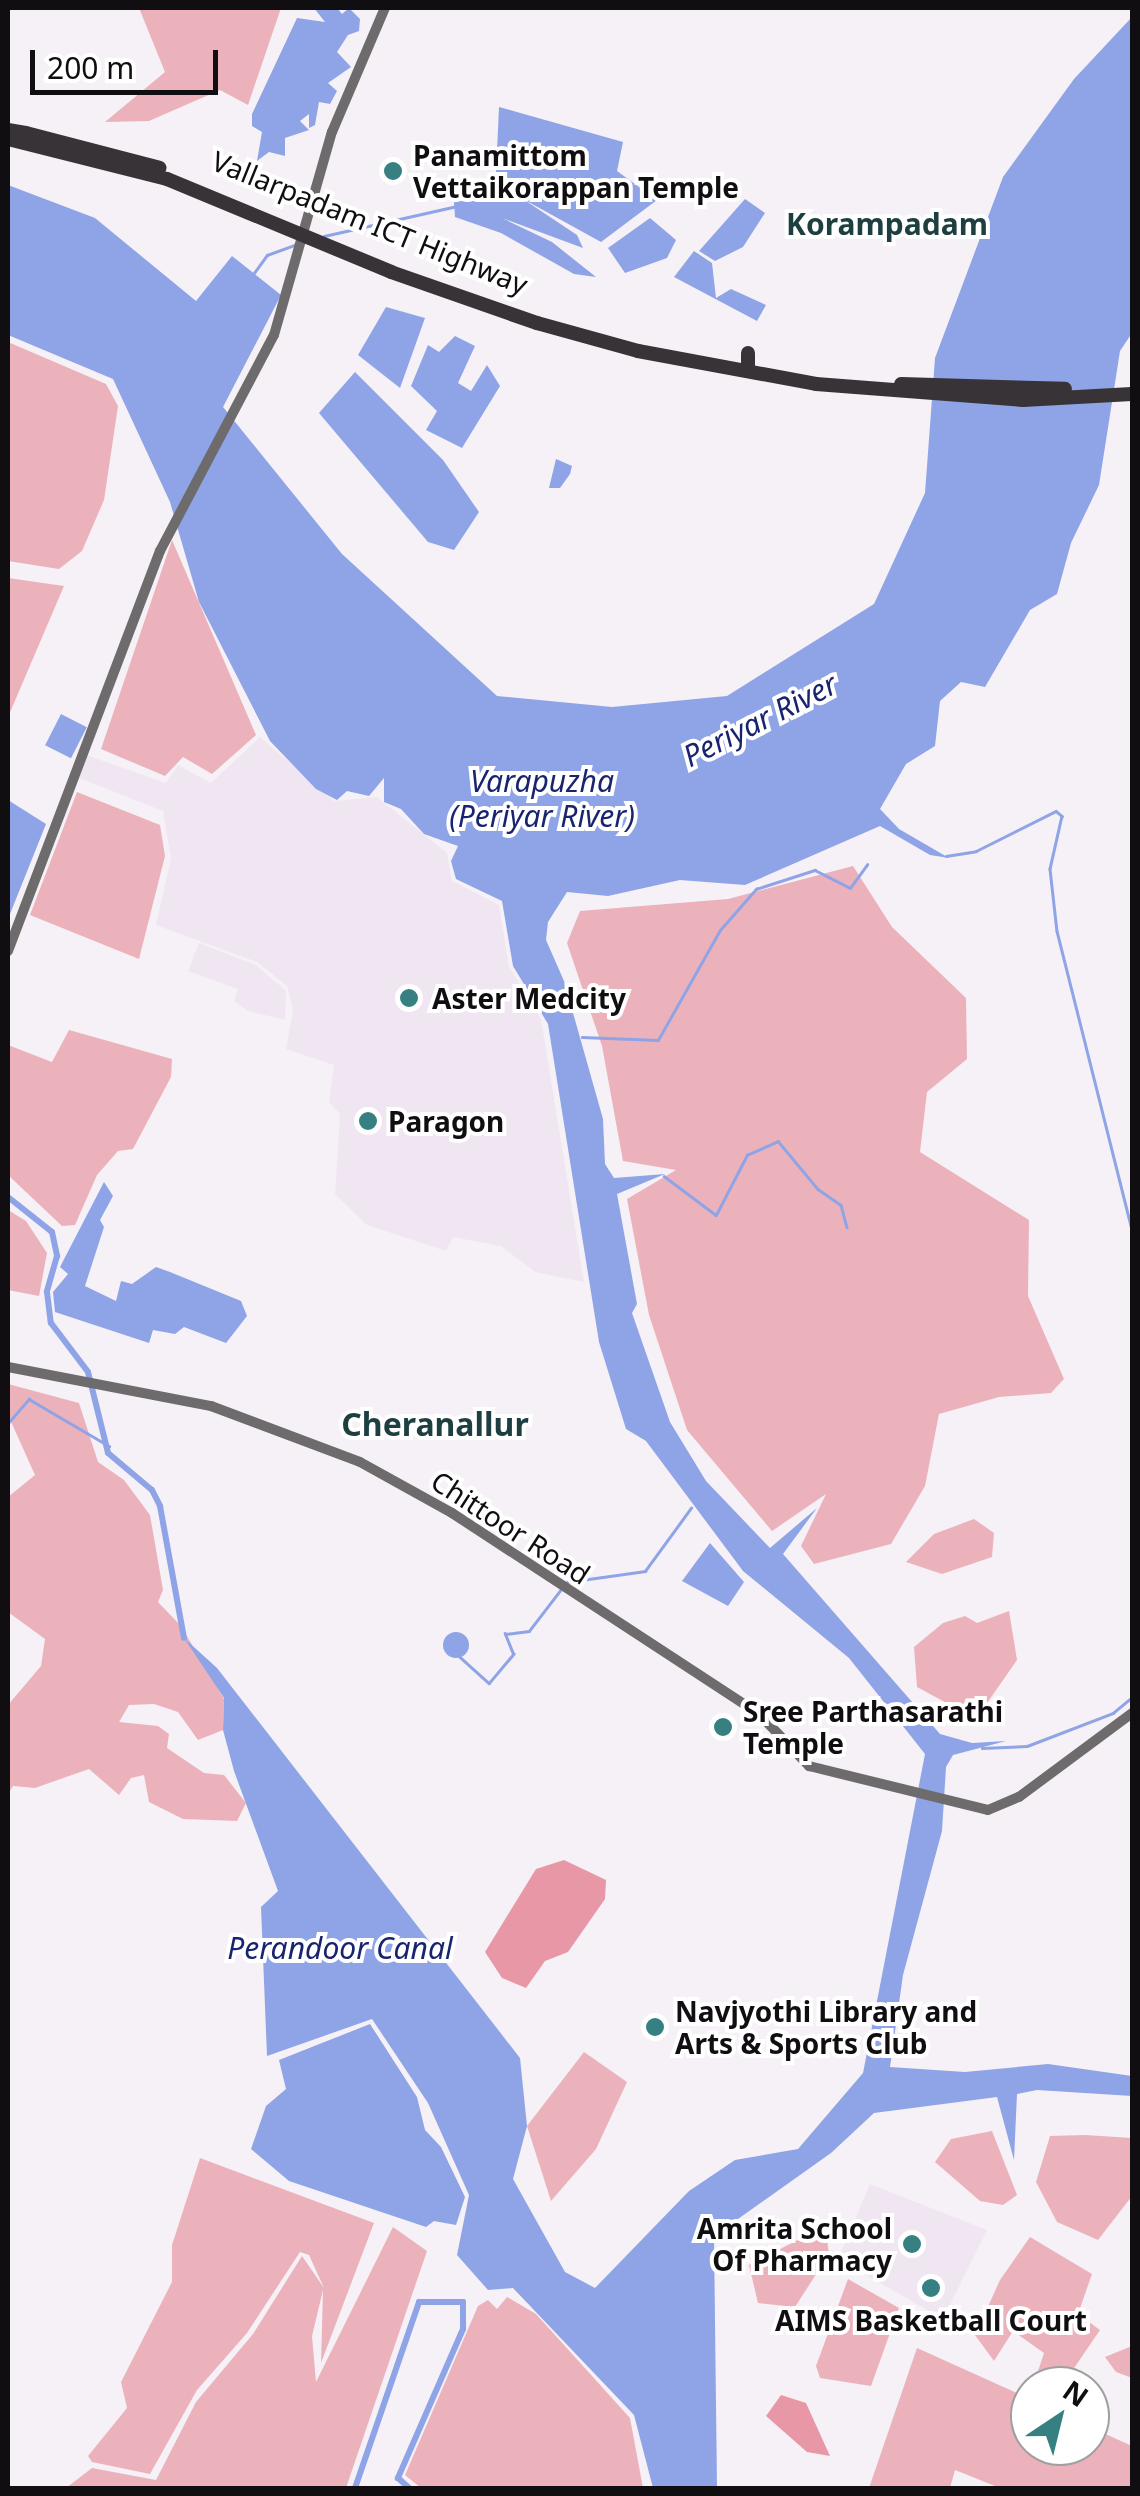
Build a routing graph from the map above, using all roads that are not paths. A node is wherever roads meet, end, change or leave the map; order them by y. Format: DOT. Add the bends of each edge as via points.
graph roads {
  1 [pos="385,8"];
  2 [pos="8,130"];
  3 [pos="8,139"];
  4 [pos="538,320"];
  5 [pos="1132,386"];
  6 [pos="918,390"];
  7 [pos="1132,394"];
  8 [pos="8,950"];
  9 [pos="8,1367"];
  10 [pos="1132,1713"];
  1 -- 8 [label="main road, bridge" via="302,222 288,295 248,389 160,550"];
  2 -- 4 [label="highway, Vallarpadam ICT Highway, bridge" via="150,164"];
  3 -- 4 [label="highway, Vallarpadam ICT Highway, bridge" via="167,179 391,272"];
  4 -- 6 [label="highway, Vallarpadam ICT Highway"];
  4 -- 6 [label="highway, Vallarpadam ICT Highway" via="731,375"];
  5 -- 6 [label="highway, Vallarpadam ICT Highway"];
  6 -- 7 [label="highway, Vallarpadam ICT Highway" via="1024,400"];
  9 -- 10 [label="main road, Chittoor Road" via="211,1406 334,1450 452,1514 758,1712 809,1766 988,1810 1004,1806"];
}
